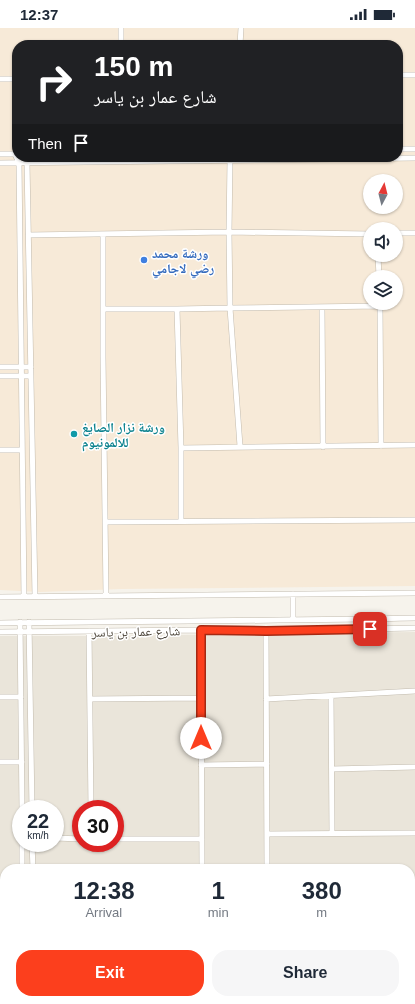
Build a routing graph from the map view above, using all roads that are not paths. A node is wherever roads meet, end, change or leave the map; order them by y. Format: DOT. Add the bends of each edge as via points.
graph roads {
  1 [pos="121,28"];
  2 [pos="240,28"];
  3 [pos="121,40"];
  4 [pos="240,40"];
  5 [pos="403,75"];
  6 [pos="415,75"];
  7 [pos="0,79"];
  8 [pos="12,79"];
  9 [pos="403,149"];
  10 [pos="415,149"];
  11 [pos="0,154"];
  12 [pos="12,154"];
  13 [pos="403,158"];
  14 [pos="415,158"];
  15 [pos="94,162"];
  16 [pos="230,162"];
  17 [pos="0,163"];
  18 [pos="19,163"];
  19 [pos="26,163"];
  20 [pos="229,232"];
  21 [pos="415,233"];
  22 [pos="363,234"];
  23 [pos="403,234"];
  24 [pos="28,235"];
  25 [pos="104,235"];
  26 [pos="363,306"];
  27 [pos="230,308"];
  28 [pos="322,308"];
  29 [pos="103,309"];
  30 [pos="178,310"];
  31 [pos="380,310"];
  32 [pos="0,367"];
  33 [pos="21,367"];
  34 [pos="31,367"];
  35 [pos="0,376"];
  36 [pos="22,376"];
  37 [pos="31,376"];
  38 [pos="415,445"];
  39 [pos="240,446"];
  40 [pos="381,446"];
  41 [pos="323,447"];
  42 [pos="181,448"];
  43 [pos="0,450"];
  44 [pos="22,450"];
  45 [pos="415,520"];
  46 [pos="181,521"];
  47 [pos="105,522"];
  48 [pos="415,593"];
  49 [pos="293,594"];
  50 [pos="106,595"];
  51 [pos="24,596"];
  52 [pos="35,596"];
  53 [pos="0,597"];
  54 [pos="415,618"];
  55 [pos="293,620"];
  56 [pos="20,622"];
  57 [pos="28,622"];
  58 [pos="0,623"];
  59 [pos="415,628"];
  60 [pos="201,630"];
  61 [pos="89,631"];
  62 [pos="266,631"];
  63 [pos="0,632"];
  64 [pos="21,632"];
  65 [pos="29,632"];
  66 [pos="415,691"];
  67 [pos="330,696"];
  68 [pos="0,697"];
  69 [pos="21,697"];
  70 [pos="201,698"];
  71 [pos="266,698"];
  72 [pos="90,699"];
  73 [pos="0,762"];
  74 [pos="22,762"];
  75 [pos="267,764"];
  76 [pos="201,765"];
  77 [pos="415,767"];
  78 [pos="332,769"];
  79 [pos="22,800"];
  80 [pos="32,800"];
  81 [pos="91,800"];
  82 [pos="415,833"];
  83 [pos="267,834"];
  84 [pos="332,834"];
  85 [pos="124,839"];
  86 [pos="202,839"];
  87 [pos="22,852"];
  88 [pos="32,852"];
  89 [pos="22,864"];
  90 [pos="33,864"];
  91 [pos="202,864"];
  92 [pos="267,864"];
  1 -- 3 [label="street"];
  2 -- 4 [label="street"];
  5 -- 6 [label="street"];
  7 -- 8 [label="street"];
  9 -- 10 [label="street"];
  11 -- 12 [label="street"];
  13 -- 14 [label="street"];
  15 -- 19 [label="street"];
  16 -- 20 [label="street"];
  17 -- 18 [label="street"];
  18 -- 19 [label="street"];
  18 -- 33 [label="street"];
  19 -- 24 [label="street"];
  20 -- 22 [label="street"];
  20 -- 25 [label="street"];
  20 -- 27 [label="street"];
  21 -- 23 [label="street"];
  24 -- 25 [label="street"];
  24 -- 34 [label="street"];
  25 -- 29 [label="street"];
  26 -- 28 [label="street"];
  27 -- 28 [label="street"];
  27 -- 30 [label="street"];
  27 -- 39 [label="street"];
  28 -- 41 [label="street"];
  29 -- 30 [label="street"];
  29 -- 47 [label="street"];
  30 -- 42 [label="street"];
  31 -- 40 [label="street"];
  32 -- 33 [label="street"];
  33 -- 34 [label="street"];
  33 -- 36 [label="street"];
  34 -- 37 [label="street"];
  35 -- 36 [label="street"];
  36 -- 37 [label="street"];
  36 -- 44 [label="street"];
  37 -- 52 [label="street"];
  38 -- 40 [label="street"];
  39 -- 41 [label="street"];
  39 -- 42 [label="street"];
  40 -- 41 [label="street"];
  42 -- 46 [label="street"];
  43 -- 44 [label="street"];
  44 -- 51 [label="street"];
  45 -- 46 [label="street"];
  46 -- 47 [label="street"];
  47 -- 50 [label="street"];
  48 -- 49 [label="street"];
  49 -- 50 [label="street"];
  49 -- 55 [label="street"];
  50 -- 52 [label="street"];
  51 -- 52 [label="street"];
  51 -- 53 [label="street"];
  54 -- 55 [label="street, شارع عمار بن ياسر"];
  55 -- 57 [label="street, شارع عمار بن ياسر"];
  56 -- 57 [label="street, شارع عمار بن ياسر"];
  56 -- 58 [label="street, شارع عمار بن ياسر"];
  56 -- 64 [label="street"];
  57 -- 65 [label="street"];
  59 -- 62 [label="street, شارع عمار بن ياسر"];
  60 -- 61 [label="street, شارع عمار بن ياسر"];
  60 -- 62 [label="street, شارع عمار بن ياسر"];
  60 -- 70 [label="street"];
  61 -- 65 [label="street, شارع عمار بن ياسر"];
  61 -- 72 [label="street"];
  62 -- 71 [label="street"];
  63 -- 64 [label="street, شارع عمار بن ياسر"];
  64 -- 65 [label="street, شارع عمار بن ياسر"];
  64 -- 69 [label="street"];
  65 -- 80 [label="street"];
  66 -- 67 [label="street"];
  67 -- 71 [label="street"];
  67 -- 78 [label="street"];
  68 -- 69 [label="street"];
  69 -- 74 [label="street"];
  70 -- 72 [label="street"];
  70 -- 76 [label="street"];
  71 -- 75 [label="street"];
  72 -- 81 [label="street"];
  73 -- 74 [label="street"];
  74 -- 79 [label="street"];
  75 -- 76 [label="street"];
  75 -- 83 [label="street"];
  76 -- 86 [label="street"];
  77 -- 78 [label="street"];
  78 -- 84 [label="street"];
  82 -- 84 [label="street"];
  83 -- 84 [label="street"];
  83 -- 92 [label="street"];
  85 -- 86 [label="street"];
  86 -- 91 [label="street"];
  87 -- 89 [label="street"];
  88 -- 90 [label="street"];
}
